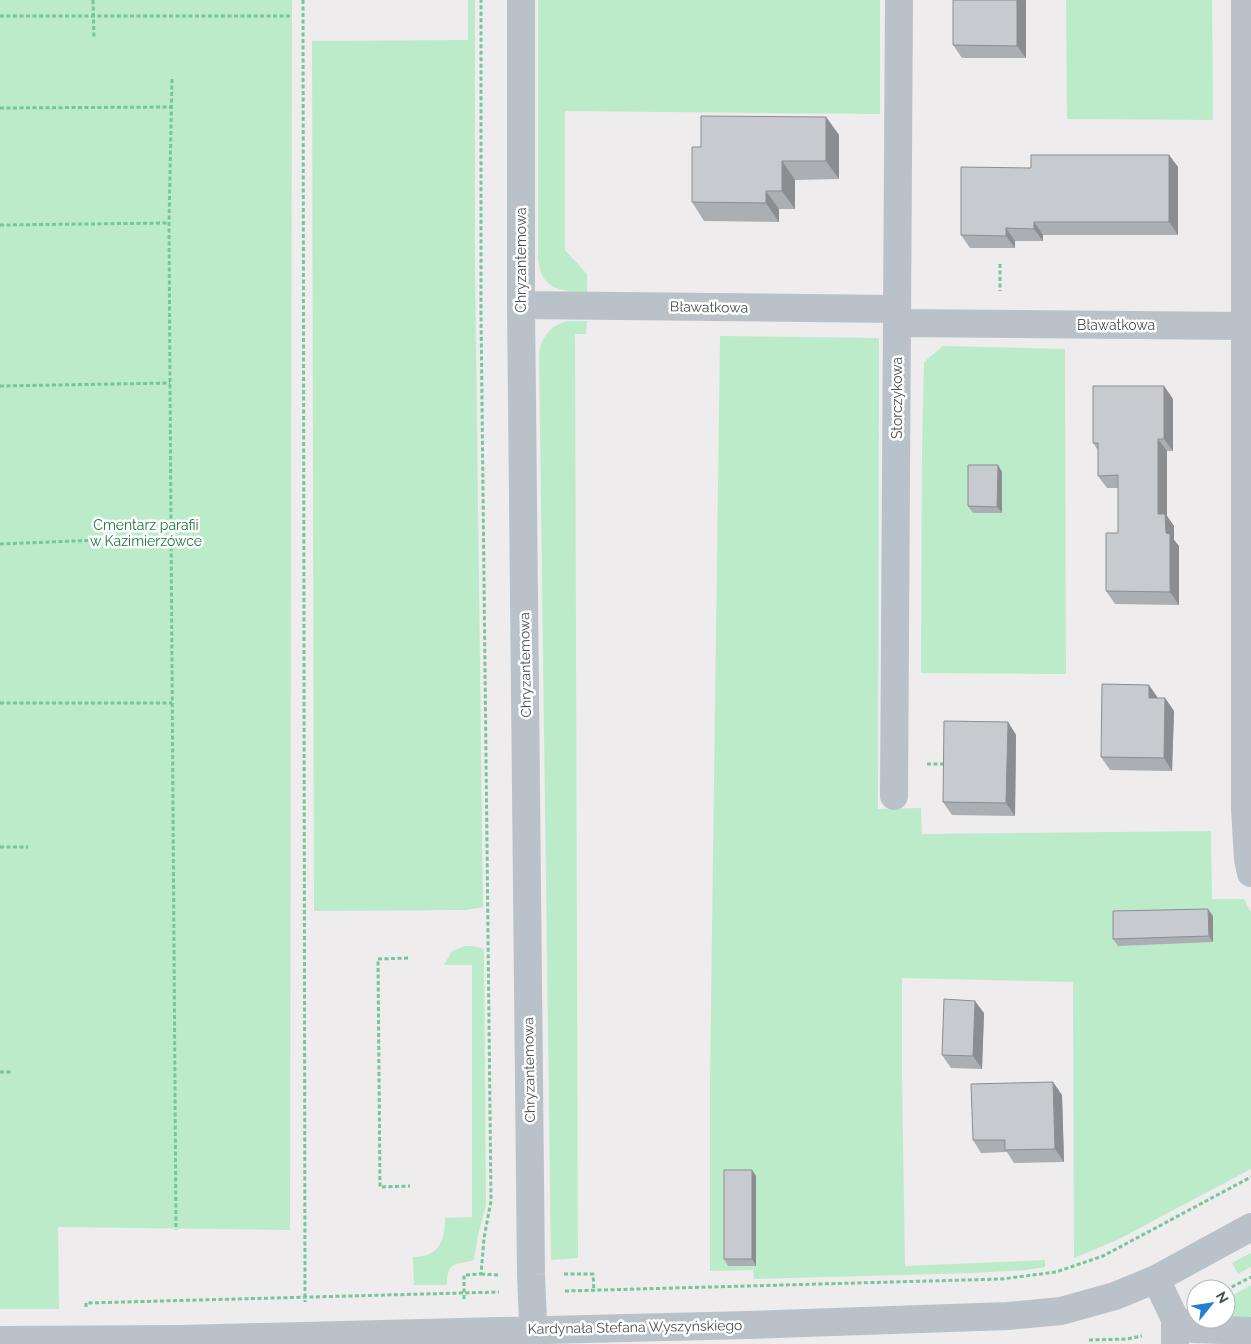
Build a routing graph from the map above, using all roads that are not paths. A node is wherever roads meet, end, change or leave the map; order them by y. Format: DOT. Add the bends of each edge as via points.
graph roads {
  1 [pos="521,0"];
  2 [pos="899,0"];
  3 [pos="1245,0"];
  4 [pos="521,305"];
  5 [pos="897,316"];
  6 [pos="1246,326"];
  7 [pos="1248,380"];
  8 [pos="894,796"];
  9 [pos="1251,873"];
  10 [pos="1251,1227"];
  11 [pos="1156,1279"];
  12 [pos="1251,1330"];
  13 [pos="1175,1332"];
  14 [pos="533,1337"];
  15 [pos="0,1340"];
  1 -- 4 [label="street, Chryzantemowa"];
  2 -- 5 [label="street, Storczykowa"];
  3 -- 6 [label="street"];
  4 -- 5 [label="street, Bławatkowa"];
  4 -- 14 [label="street, Chryzantemowa"];
  5 -- 6 [label="street, Bławatkowa"];
  5 -- 8 [label="street, Storczykowa"];
  6 -- 7 [label="street"];
  7 -- 9 [label="street" via="1246,809"];
  10 -- 11 [label="street, Kardynała Stefana Wyszyńskiego"];
  11 -- 13 [label="street"];
  11 -- 14 [label="street, Kardynała Stefana Wyszyńskiego" via="1115,1296 1073,1308 1008,1316"];
  12 -- 13 [label="street" via="1193,1329"];
  14 -- 15 [label="street, Kardynała Stefana Wyszyńskiego"];
}
